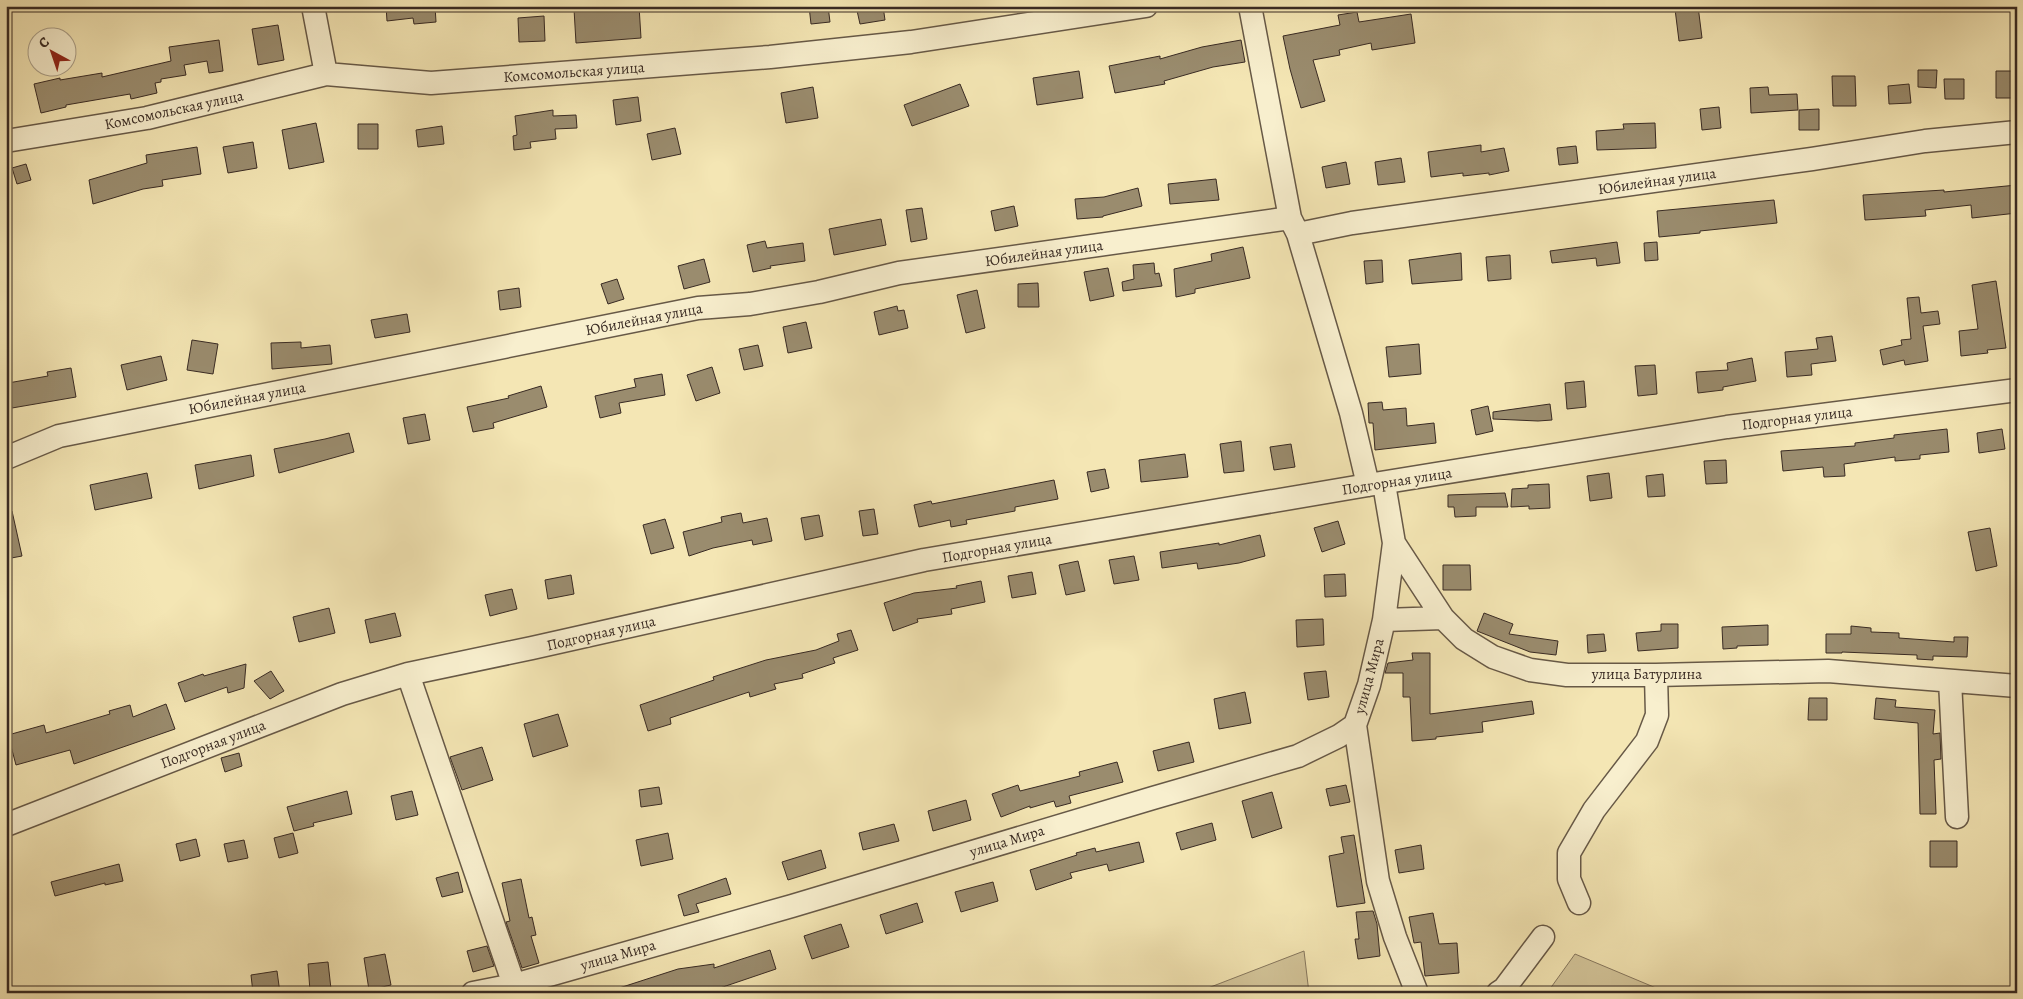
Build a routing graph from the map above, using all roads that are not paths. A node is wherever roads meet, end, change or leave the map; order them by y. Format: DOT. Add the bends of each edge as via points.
graph roads {
  1 [pos="313,6"];
  2 [pos="1146,6"];
  3 [pos="1250,6"];
  4 [pos="326,74"];
  5 [pos="2017,132"];
  6 [pos="6,141"];
  7 [pos="1294,226"];
  8 [pos="2017,390"];
  9 [pos="6,458"];
  10 [pos="1376,484"];
  11 [pos="1394,543"];
  12 [pos="1443,618"];
  13 [pos="1384,620"];
  14 [pos="408,674"];
  15 [pos="1656,676"];
  16 [pos="1950,681"];
  17 [pos="2017,686"];
  18 [pos="1355,725"];
  19 [pos="1957,817"];
  20 [pos="6,825"];
  21 [pos="1579,903"];
  22 [pos="1543,937"];
  23 [pos="514,985"];
  24 [pos="473,993"];
  25 [pos="1418,993"];
  26 [pos="1498,993"];
  1 -- 4 [label="street"];
  2 -- 4 [label="street, Комсомольская улица" via="911,42 770,57 431,83"];
  3 -- 7 [label="street, улица Батурлина"];
  4 -- 6 [label="street, Комсомольская улица" via="147,118"];
  5 -- 7 [label="street, Юбилейная улица" via="1925,141 1352,223"];
  7 -- 9 [label="street, Юбилейная улица" via="899,273 819,292 750,304 698,308 60,436"];
  7 -- 10 [label="street, улица Батурлина"];
  8 -- 10 [label="street, Подгорная улица" via="1727,427"];
  10 -- 11 [label="street, улица Батурлина"];
  10 -- 14 [label="street, Подгорная улица" via="924,560"];
  11 -- 12 [label="street, улица Батурлина"];
  11 -- 13 [label="street, улица Мира"];
  12 -- 13 [label="street"];
  12 -- 15 [label="street, улица Батурлина" via="1464,639 1493,657 1530,670 1567,675"];
  13 -- 18 [label="street, улица Мира" via="1369,685"];
  14 -- 20 [label="street, Подгорная улица" via="342,694"];
  14 -- 23 [label="street"];
  15 -- 16 [label="street, улица Батурлина" via="1828,671"];
  15 -- 21 [label="street" via="1657,714 1647,741 1594,810 1569,853 1569,879"];
  16 -- 17 [label="street, улица Батурлина"];
  16 -- 19 [label="street"];
  18 -- 23 [label="street, улица Мира" via="1298,756"];
  18 -- 25 [label="street" via="1378,881 1395,937"];
  22 -- 26 [label="street"];
  23 -- 24 [label="street, улица Мира"];
}
